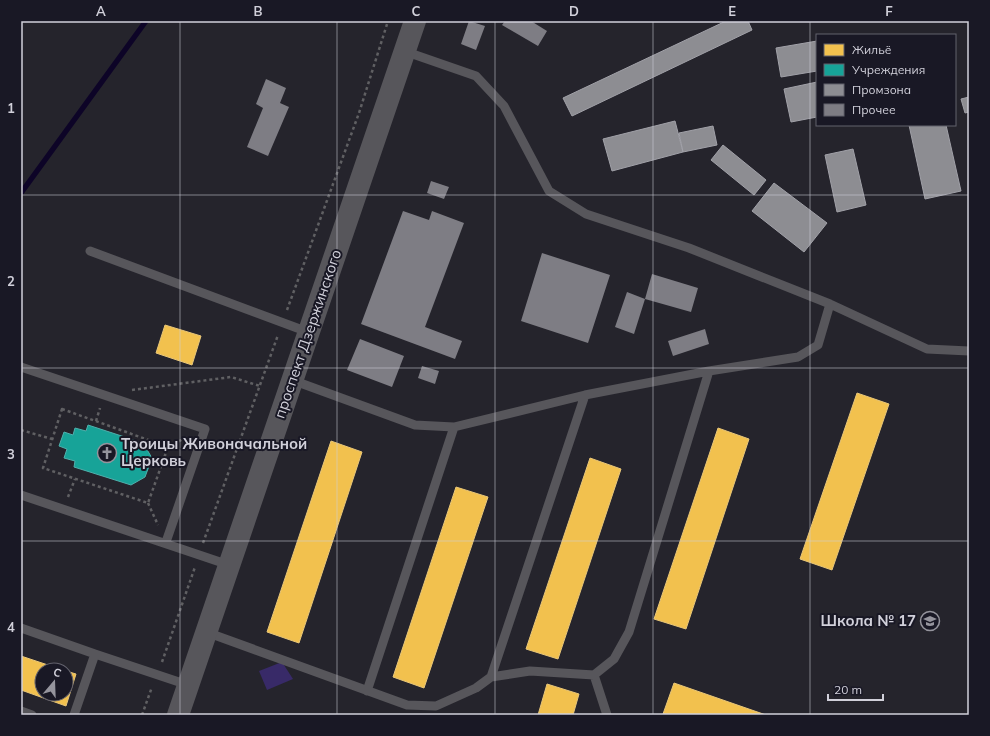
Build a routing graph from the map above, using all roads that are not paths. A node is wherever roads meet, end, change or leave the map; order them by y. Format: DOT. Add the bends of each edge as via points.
graph roads {
  1 [pos="414,21"];
  2 [pos="404,51"];
  3 [pos="90,251"];
  4 [pos="830,304"];
  5 [pos="308,332"];
  6 [pos="969,351"];
  7 [pos="21,367"];
  8 [pos="709,371"];
  9 [pos="292,380"];
  10 [pos="586,395"];
  11 [pos="454,427"];
  12 [pos="21,495"];
  13 [pos="166,542"];
  14 [pos="229,564"];
  15 [pos="21,628"];
  16 [pos="206,632"];
  17 [pos="95,654"];
  18 [pos="594,675"];
  19 [pos="491,677"];
  20 [pos="188,685"];
  21 [pos="366,691"];
  22 [pos="21,711"];
  23 [pos="32,715"];
  24 [pos="74,715"];
  25 [pos="178,715"];
  26 [pos="607,715"];
  1 -- 2 [label="street, проспект Дзержинского"];
  2 -- 4 [label="lane" via="476,76 504,106 549,191 586,214 689,248"];
  2 -- 5 [label="street, проспект Дзержинского"];
  3 -- 5 [label="lane"];
  4 -- 6 [label="lane" via="927,349"];
  4 -- 8 [label="lane" via="818,345 798,358"];
  5 -- 9 [label="street, проспект Дзержинского"];
  7 -- 13 [label="lane" via="205,429"];
  8 -- 10 [label="lane"];
  8 -- 18 [label="lane" via="629,632 614,659"];
  9 -- 11 [label="lane" via="416,425"];
  9 -- 14 [label="street, проспект Дзержинского"];
  10 -- 11 [label="lane"];
  10 -- 19 [label="lane"];
  11 -- 21 [label="lane"];
  12 -- 13 [label="lane"];
  13 -- 14 [label="lane"];
  14 -- 16 [label="street, проспект Дзержинского"];
  15 -- 17 [label="lane"];
  16 -- 20 [label="street, проспект Дзержинского"];
  16 -- 21 [label="lane"];
  17 -- 20 [label="lane"];
  17 -- 24 [label="lane"];
  18 -- 19 [label="lane" via="530,671"];
  18 -- 26 [label="lane"];
  19 -- 21 [label="lane" via="476,688 436,706 407,705"];
  20 -- 25 [label="street, проспект Дзержинского"];
  22 -- 23 [label="lane"];
}
